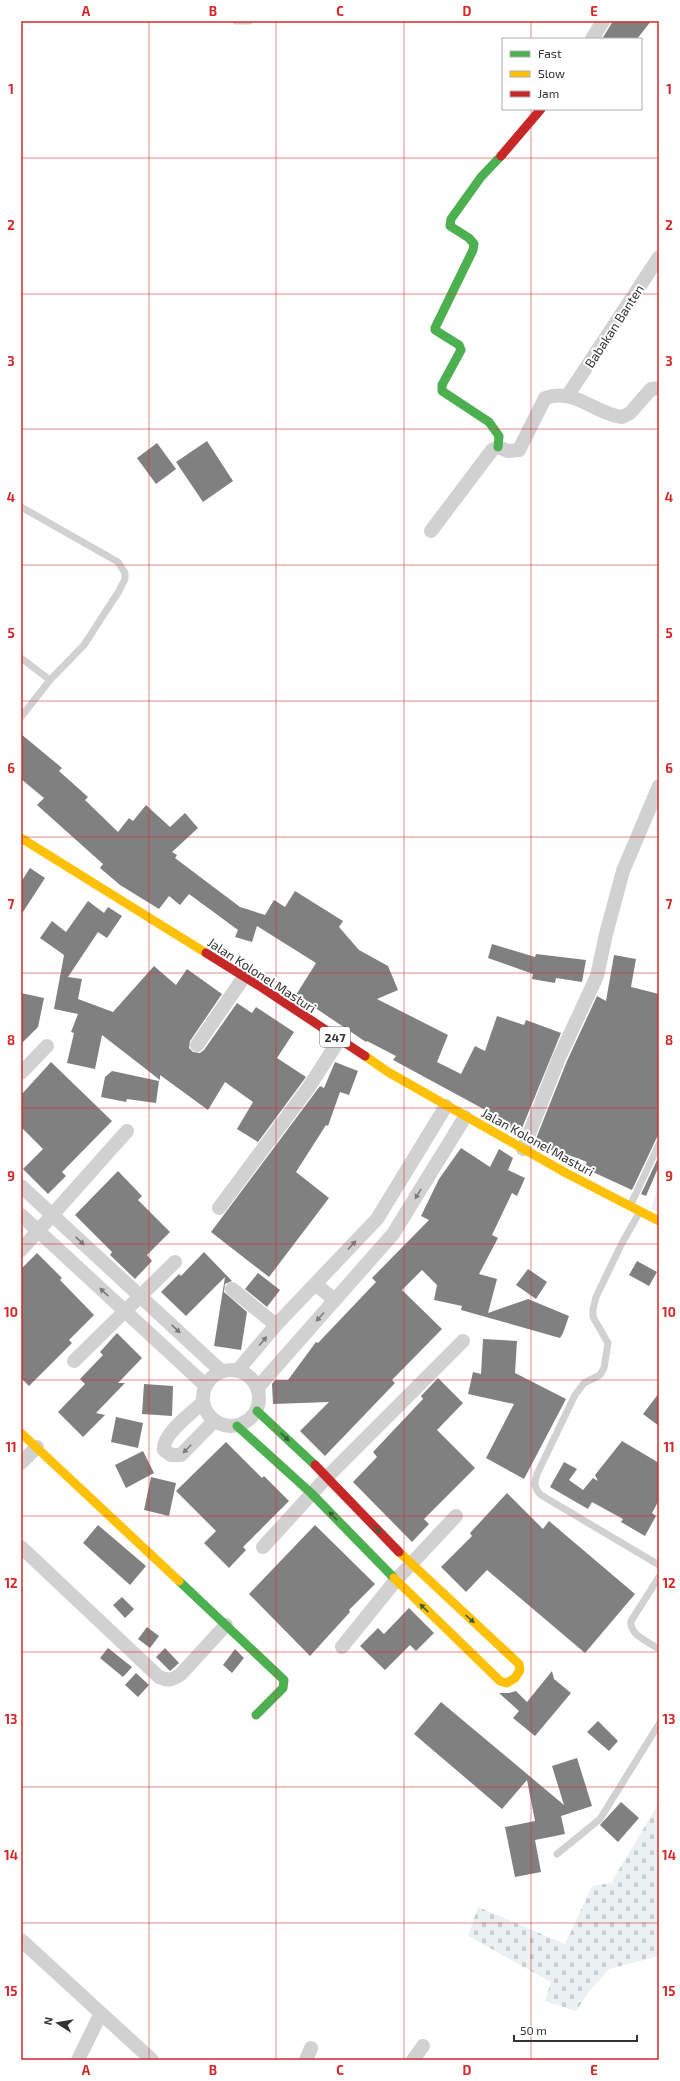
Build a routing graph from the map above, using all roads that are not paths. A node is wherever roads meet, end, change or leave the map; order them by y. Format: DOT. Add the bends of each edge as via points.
graph roads {
  1 [pos="236,21"];
  2 [pos="248,21"];
  3 [pos="603,21"];
  4 [pos="593,38"];
  5 [pos="539,110"];
  6 [pos="659,257"];
  7 [pos="659,388"];
  8 [pos="568,395"];
  9 [pos="498,447"];
  10 [pos="21,507"];
  11 [pos="431,531"];
  12 [pos="21,658"];
  13 [pos="50,680"];
  14 [pos="21,717"];
  15 [pos="659,786"];
  16 [pos="21,838"];
  17 [pos="244,977"];
  18 [pos="339,1040"];
  19 [pos="197,1045"];
  20 [pos="47,1046"];
  21 [pos="21,1073"];
  22 [pos="446,1106"];
  23 [pos="465,1116"];
  24 [pos="126,1131"];
  25 [pos="659,1144"];
  26 [pos="524,1149"];
  27 [pos="21,1186"];
  28 [pos="630,1206"];
  29 [pos="219,1208"];
  30 [pos="640,1212"];
  31 [pos="21,1215"];
  32 [pos="52,1215"];
  33 [pos="659,1220"];
  34 [pos="67,1228"];
  35 [pos="38,1231"];
  36 [pos="52,1244"];
  37 [pos="21,1250"];
  38 [pos="175,1262"];
  39 [pos="315,1284"];
  40 [pos="232,1289"];
  41 [pos="140,1296"];
  42 [pos="335,1300"];
  43 [pos="153,1308"];
  44 [pos="125,1311"];
  45 [pos="138,1323"];
  46 [pos="276,1325"];
  47 [pos="463,1341"];
  48 [pos="74,1361"];
  49 [pos="238,1370"];
  50 [pos="221,1371"];
  51 [pos="205,1385"];
  52 [pos="258,1387"];
  53 [pos="203,1402"];
  54 [pos="257,1410"];
  55 [pos="214,1421"];
  56 [pos="237,1426"];
  57 [pos="21,1433"];
  58 [pos="37,1447"];
  59 [pos="21,1463"];
  60 [pos="332,1482"];
  61 [pos="316,1498"];
  62 [pos="456,1516"];
  63 [pos="21,1547"];
  64 [pos="263,1547"];
  65 [pos="410,1564"];
  66 [pos="659,1565"];
  67 [pos="659,1577"];
  68 [pos="396,1580"];
  69 [pos="226,1625"];
  70 [pos="342,1647"];
  71 [pos="659,1648"];
  72 [pos="256,1715"];
  73 [pos="659,1724"];
  74 [pos="557,1854"];
  75 [pos="21,1940"];
  76 [pos="102,2013"];
  77 [pos="423,2046"];
  78 [pos="78,2060"];
  79 [pos="152,2060"];
  80 [pos="413,2060"];
  1 -- 2 [label="lane"];
  3 -- 4 [label="street"];
  5 -- 9 [label="street" via="481,177 449,223 470,238 474,244 435,329 459,345 461,350 442,385 442,391 489,422 499,436"];
  6 -- 8 [label="street, Babakan Banten"];
  7 -- 8 [label="street" via="651,389 630,413 622,417 609,414"];
  8 -- 9 [label="street" via="545,398 519,450 508,451"];
  9 -- 11 [label="street" via="481,463"];
  10 -- 13 [label="lane" via="118,562 125,573 119,591 84,645"];
  12 -- 13 [label="lane"];
  13 -- 14 [label="lane"];
  15 -- 26 [label="street" via="623,871 597,976 559,1058"];
  16 -- 17 [label="street, Jalan Kolonel Masturi / 247"];
  17 -- 18 [label="street, Jalan Kolonel Masturi / 247"];
  17 -- 19 [label="street"];
  18 -- 22 [label="street, Jalan Kolonel Masturi / 247"];
  18 -- 29 [label="street" via="309,1087"];
  20 -- 21 [label="street"];
  22 -- 23 [label="street, Jalan Kolonel Masturi / 247"];
  39 -- 22 [label="street, one-way" via="377,1219"];
  23 -- 26 [label="street, Jalan Kolonel Masturi / 247"];
  23 -- 42 [label="street, one-way" via="393,1234"];
  24 -- 32 [label="street"];
  25 -- 28 [label="lane"];
  26 -- 28 [label="street, Jalan Kolonel Masturi / 247"];
  27 -- 32 [label="street"];
  28 -- 30 [label="street, Jalan Kolonel Masturi / 247"];
  30 -- 33 [label="street, Jalan Kolonel Masturi / 247"];
  30 -- 66 [label="lane" via="596,1297 593,1309 593,1317 608,1343 604,1368 600,1375 584,1383 575,1395 535,1482 536,1490 541,1495"];
  31 -- 35 [label="street"];
  32 -- 34 [label="street"];
  32 -- 35 [label="street"];
  34 -- 36 [label="street"];
  34 -- 41 [label="street, one-way"];
  35 -- 36 [label="street"];
  35 -- 37 [label="street"];
  44 -- 36 [label="street, one-way"];
  38 -- 41 [label="street"];
  39 -- 42 [label="street"];
  39 -- 46 [label="street"];
  40 -- 46 [label="street"];
  41 -- 43 [label="street"];
  41 -- 44 [label="street"];
  42 -- 52 [label="street, one-way"];
  43 -- 45 [label="street"];
  43 -- 50 [label="street, one-way"];
  44 -- 45 [label="street"];
  44 -- 48 [label="street"];
  45 -- 51 [label="street"];
  49 -- 46 [label="street, one-way"];
  47 -- 60 [label="street"];
  49 -- 50 [label="street"];
  49 -- 52 [label="street" via="250,1376"];
  50 -- 51 [label="street" via="212,1376"];
  51 -- 53 [label="street"];
  52 -- 54 [label="street"];
  53 -- 55 [label="street" via="206,1413"];
  55 -- 53 [label="street, one-way" via="181,1455 171,1455 164,1450 169,1434"];
  54 -- 56 [label="street" via="247,1422"];
  54 -- 60 [label="street, one-way"];
  55 -- 56 [label="street" via="224,1426"];
  56 -- 61 [label="street"];
  57 -- 58 [label="street"];
  58 -- 59 [label="street"];
  58 -- 69 [label="street"];
  60 -- 61 [label="street"];
  60 -- 65 [label="street, one-way"];
  61 -- 64 [label="street"];
  68 -- 61 [label="street, one-way"];
  62 -- 65 [label="street"];
  63 -- 69 [label="street" via="164,1679 175,1678 181,1674"];
  65 -- 68 [label="street"];
  65 -- 68 [label="street, one-way" via="519,1664 520,1670 515,1678 507,1683 500,1681"];
  67 -- 71 [label="lane" via="630,1626 633,1632"];
  68 -- 70 [label="street"];
  69 -- 72 [label="street" via="284,1680 283,1688"];
  73 -- 74 [label="lane" via="600,1819"];
  75 -- 76 [label="street"];
  76 -- 78 [label="street"];
  76 -- 79 [label="street"];
  77 -- 80 [label="street"];
}
